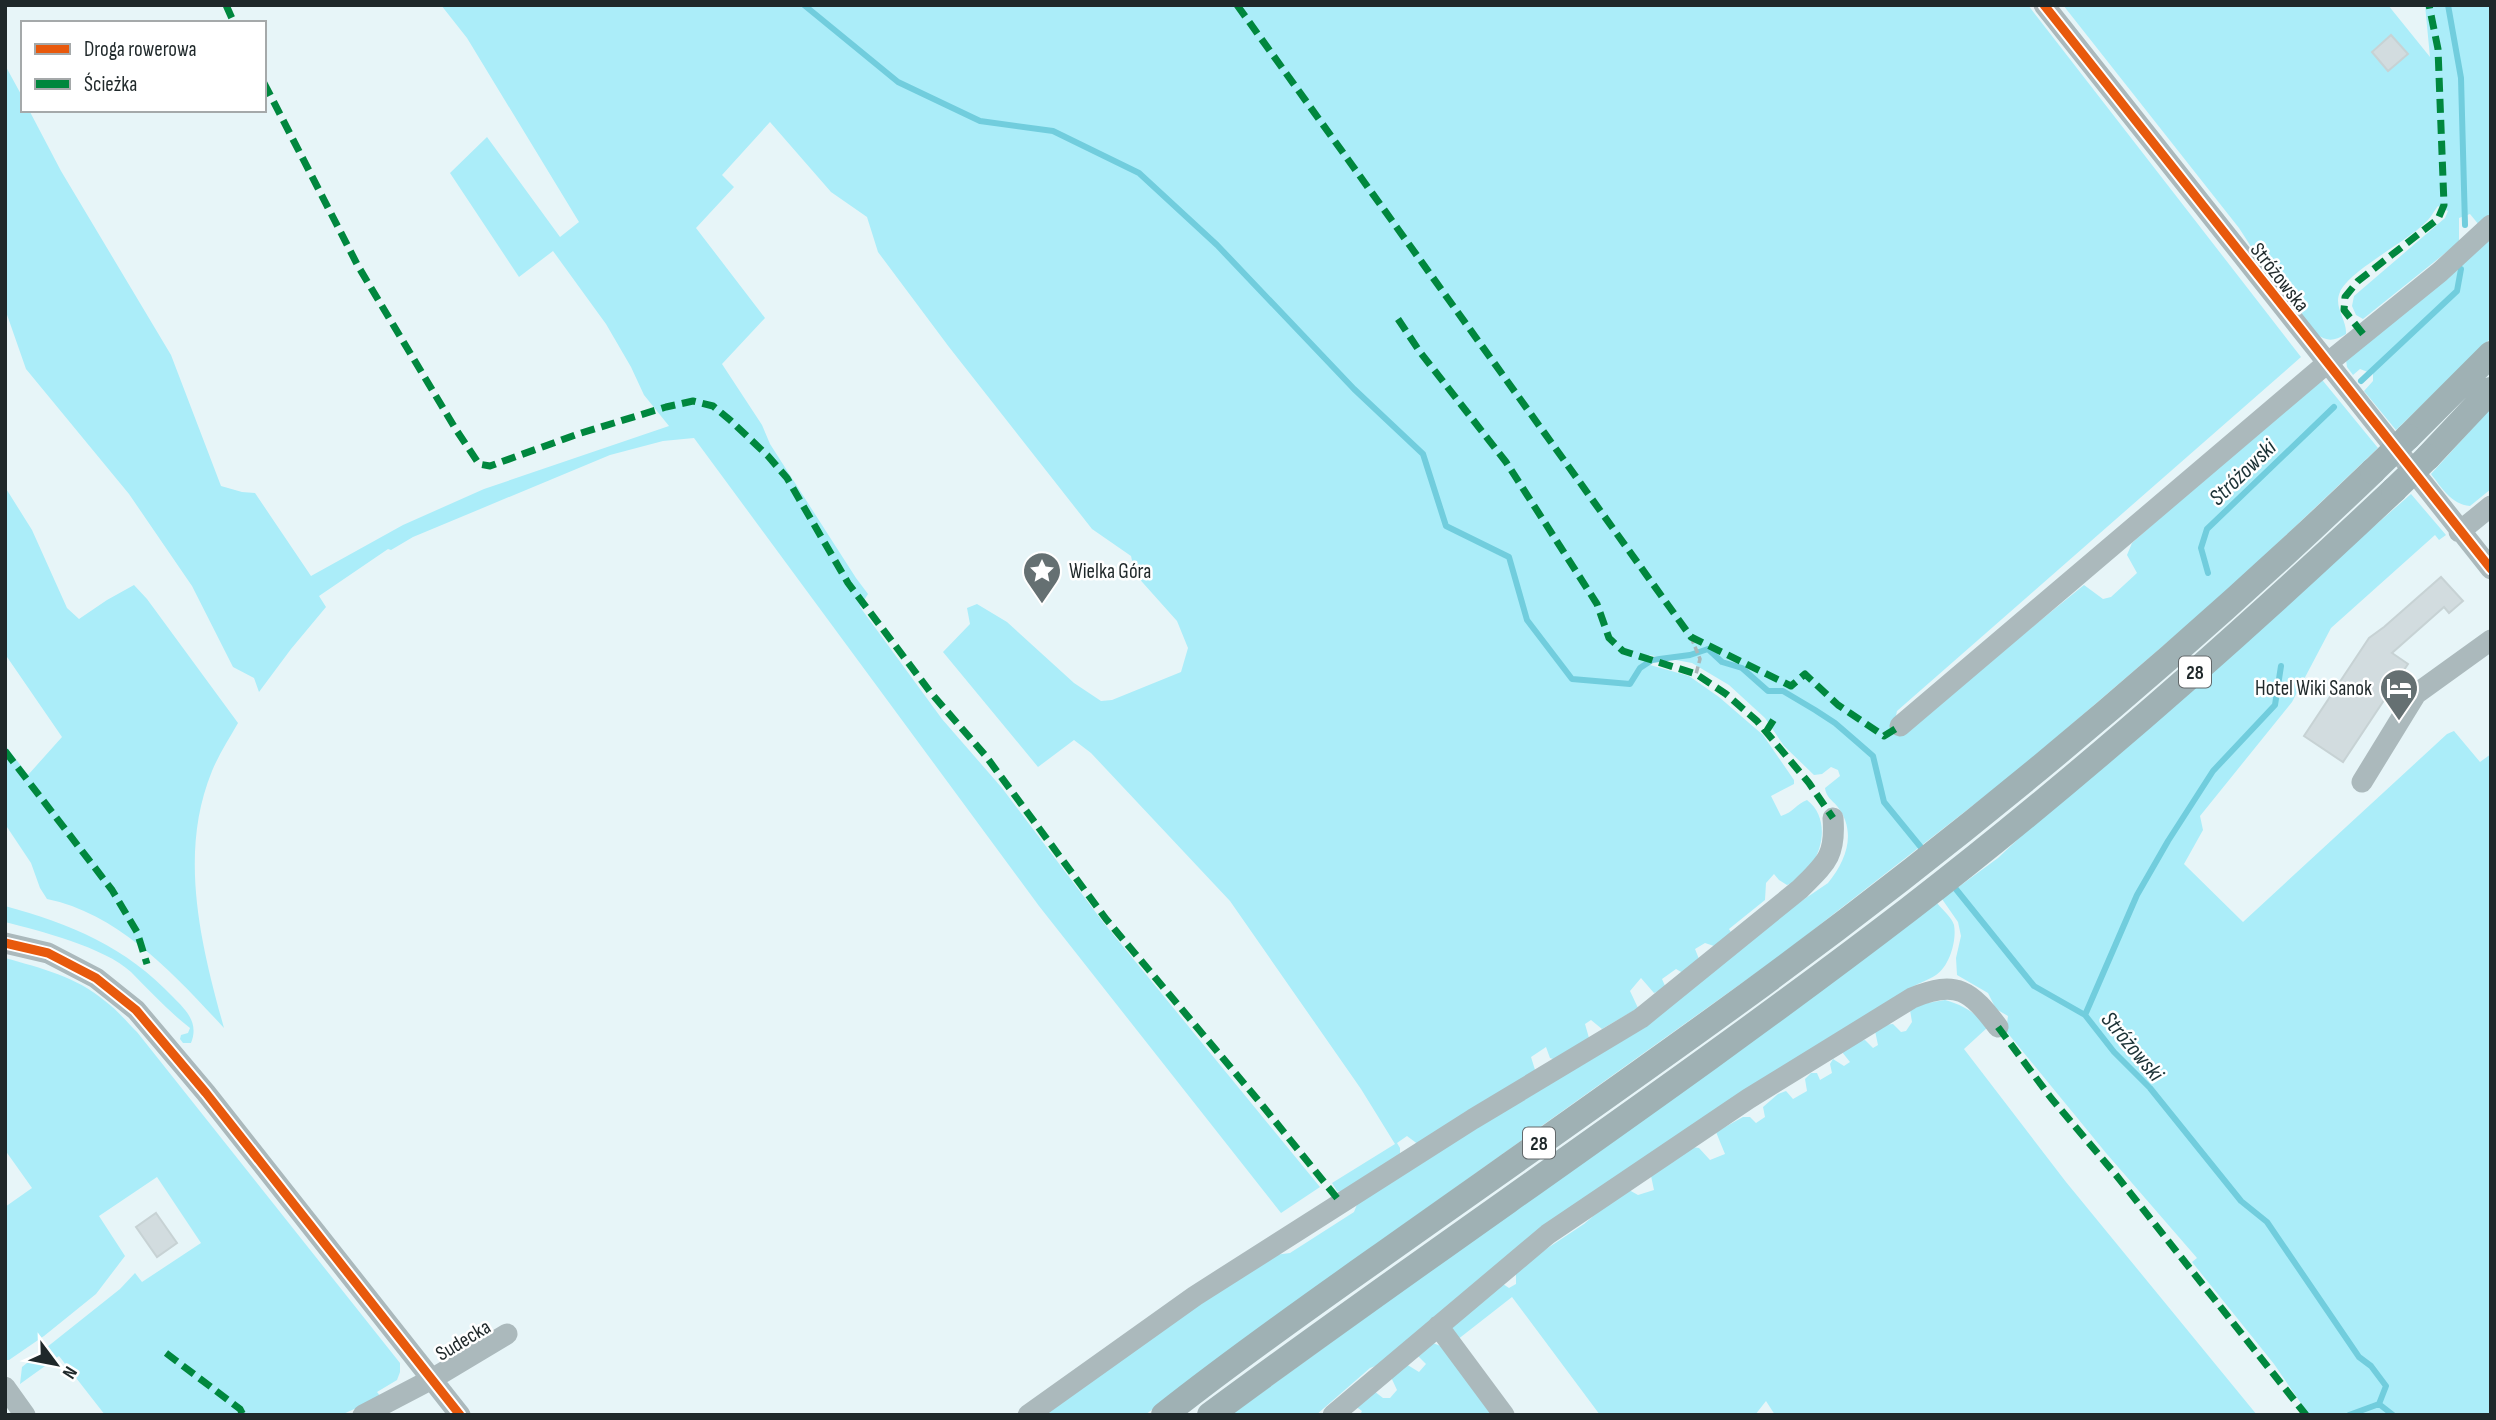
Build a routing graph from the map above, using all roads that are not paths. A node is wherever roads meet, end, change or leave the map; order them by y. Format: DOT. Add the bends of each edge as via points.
graph roads {
  1 [pos="2043,5"];
  2 [pos="2491,225"];
  3 [pos="2491,354"];
  4 [pos="2327,364"];
  5 [pos="2491,390"];
  6 [pos="2491,506"];
  7 [pos="2459,532"];
  8 [pos="2491,569"];
  9 [pos="2491,639"];
  10 [pos="1900,726"];
  11 [pos="2362,782"];
  12 [pos="1833,818"];
  13 [pos="5,943"];
  14 [pos="1998,1027"];
  15 [pos="1438,1326"];
  16 [pos="507,1334"];
  17 [pos="432,1379"];
  18 [pos="7,1391"];
  19 [pos="25,1415"];
  20 [pos="363,1415"];
  21 [pos="460,1415"];
  22 [pos="1028,1415"];
  23 [pos="1164,1415"];
  24 [pos="1210,1415"];
  25 [pos="1334,1415"];
  26 [pos="1504,1415"];
  1 -- 4 [label="street, Stróżowska"];
  2 -- 4 [label="street"];
  3 -- 23 [label="main road, 28, bridge" via="2282,557 1969,826 1745,996"];
  4 -- 7 [label="street, Stróżowska"];
  4 -- 10 [label="street"];
  5 -- 24 [label="main road, 28, bridge" via="2394,490 2176,690 1989,846 1768,1015"];
  6 -- 7 [label="street"];
  7 -- 8 [label="street, Stróżowska"];
  9 -- 11 [label="street" via="2416,694"];
  12 -- 22 [label="street" via="1831,855 1801,889 1641,1018 1195,1296"];
  13 -- 17 [label="street" via="48,953 96,978 135,1010"];
  14 -- 15 [label="street" via="1980,1004 1960,990 1935,988 1912,998 1748,1099 1548,1234"];
  15 -- 25 [label="street"];
  15 -- 26 [label="street"];
  16 -- 17 [label="street, Sudecka"];
  17 -- 20 [label="street, Sudecka"];
  17 -- 21 [label="street"];
  18 -- 19 [label="street"];
}
